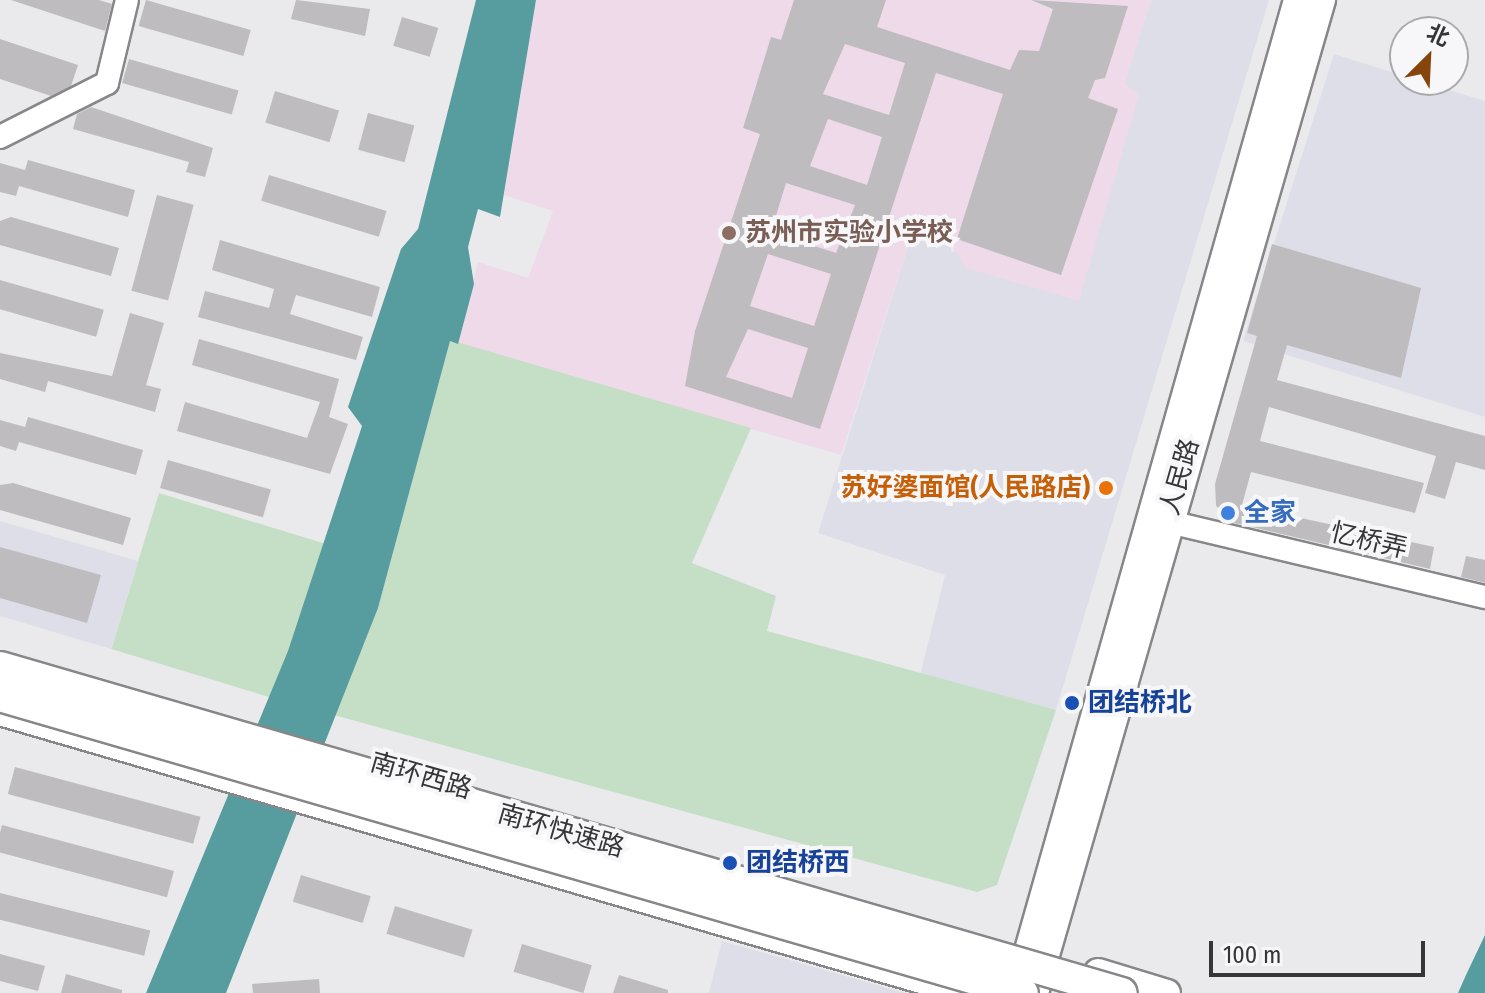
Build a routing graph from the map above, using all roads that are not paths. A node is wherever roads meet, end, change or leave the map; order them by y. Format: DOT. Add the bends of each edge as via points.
graph roads {
  1 [pos="127,0"];
  2 [pos="1297,0"];
  3 [pos="1322,0"];
  4 [pos="0,137"];
  5 [pos="1158,520"];
  6 [pos="1485,597"];
  7 [pos="0,652"];
  8 [pos="0,667"];
  9 [pos="0,696"];
  10 [pos="0,712"];
  11 [pos="1038,954"];
  12 [pos="966,993"];
  13 [pos="1016,993"];
  14 [pos="1023,993"];
  15 [pos="1035,993"];
  16 [pos="1122,993"];
  17 [pos="1167,993"];
  1 -- 4 [label="street" via="107,83"];
  2 -- 5 [label="main road, 人民路"];
  3 -- 5 [label="main road, 人民路"];
  5 -- 6 [label="street, 忆桥弄"];
  5 -- 11 [label="main road, 人民路"];
  7 -- 11 [label="main road, 南环西路"];
  8 -- 16 [label="highway, 南环快速路, bridge"];
  9 -- 14 [label="highway, 南环快速路, bridge"];
  10 -- 12 [label="main road"];
  11 -- 13 [label="main road"];
  11 -- 15 [label="main road"];
  11 -- 17 [label="main road, 南环西路"];
}
